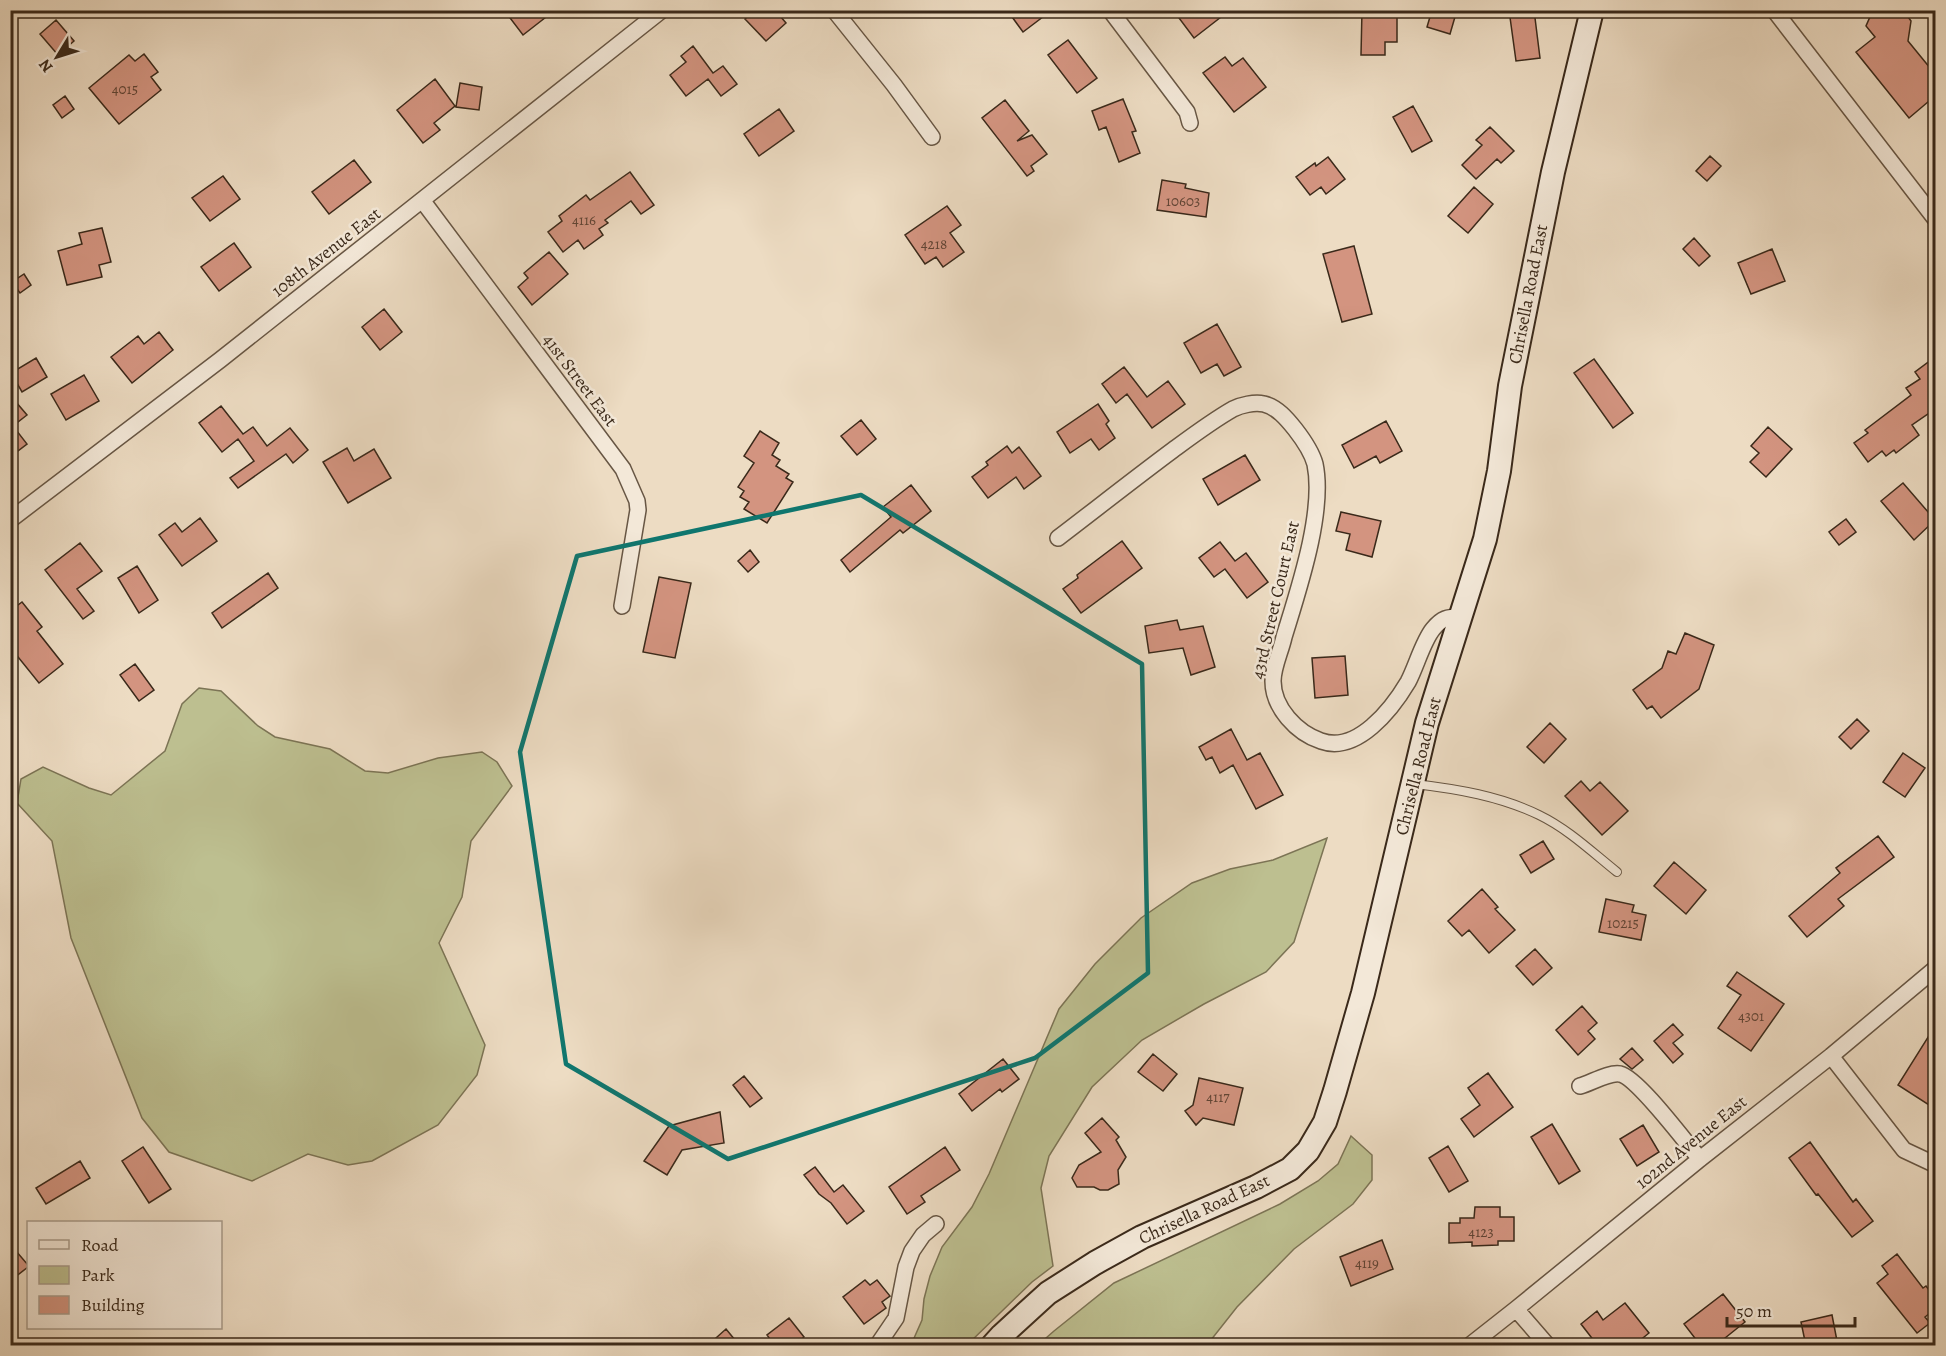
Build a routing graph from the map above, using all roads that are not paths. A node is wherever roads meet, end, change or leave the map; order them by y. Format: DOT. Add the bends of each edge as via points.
graph roads {
  1 [pos="663,10"];
  2 [pos="834,10"];
  3 [pos="1110,10"];
  4 [pos="1592,10"];
  5 [pos="1774,10"];
  6 [pos="1190,123"];
  7 [pos="932,137"];
  8 [pos="422,200"];
  9 [pos="1935,220"];
  10 [pos="10,520"];
  11 [pos="1058,538"];
  12 [pos="622,606"];
  13 [pos="1461,617"];
  14 [pos="1413,784"];
  15 [pos="1617,872"];
  16 [pos="1935,968"];
  17 [pos="1831,1056"];
  18 [pos="1580,1086"];
  19 [pos="1700,1159"];
  20 [pos="1935,1165"];
  21 [pos="936,1224"];
  22 [pos="1516,1309"];
  23 [pos="877,1346"];
  24 [pos="992,1346"];
  25 [pos="1469,1346"];
  26 [pos="1548,1346"];
  1 -- 8 [label="street, 108th Avenue East"];
  2 -- 7 [label="street"];
  3 -- 6 [label="street" via="1187,112"];
  4 -- 13 [label="street, Chrisella Road East" via="1546,203 1485,539"];
  5 -- 9 [label="street"];
  8 -- 10 [label="street, 108th Avenue East"];
  8 -- 12 [label="street, 41st Street East" via="623,469 639,510"];
  11 -- 13 [label="street, 43rd Street Court East" via="1208,425 1235,408 1263,404 1275,408 1292,426 1315,464 1317,497 1313,525 1273,678 1276,700 1292,722 1323,742 1344,743 1361,734 1392,707 1431,631 1447,618"];
  13 -- 14 [label="street, Chrisella Road East" via="1427,723"];
  14 -- 15 [label="lane" via="1485,795 1540,816 1566,831"];
  14 -- 24 [label="street, Chrisella Road East" via="1363,993 1335,1091 1325,1122 1308,1151 1290,1169 1142,1237 1065,1280"];
  16 -- 17 [label="street, 102nd Avenue East"];
  17 -- 19 [label="street, 102nd Avenue East"];
  17 -- 20 [label="street" via="1904,1150"];
  18 -- 19 [label="street" via="1621,1074 1635,1084"];
  19 -- 22 [label="street, 102nd Avenue East"];
  21 -- 23 [label="street" via="912,1251 896,1318"];
  22 -- 25 [label="street, 102nd Avenue East"];
  22 -- 26 [label="street"];
}
